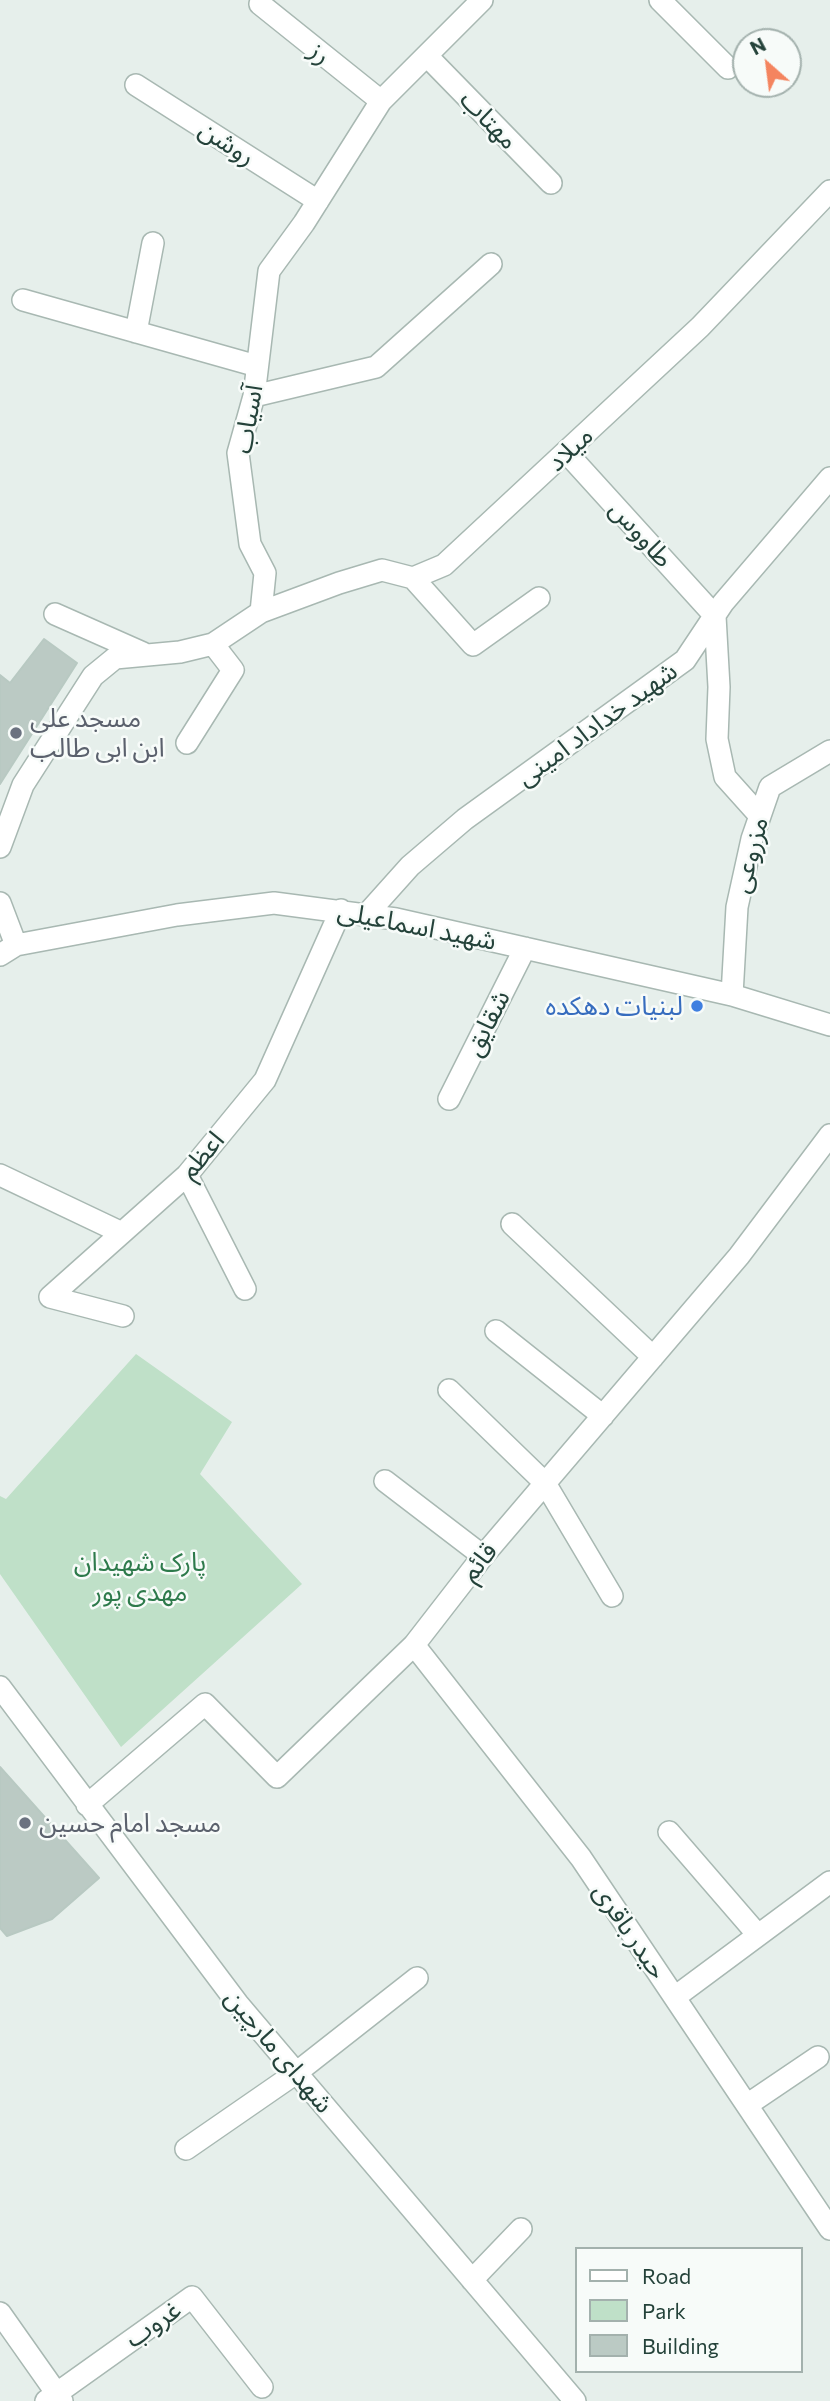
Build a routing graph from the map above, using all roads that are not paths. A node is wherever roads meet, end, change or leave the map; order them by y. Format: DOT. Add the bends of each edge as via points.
graph roads {
  1 [pos="482,0"];
  2 [pos="660,0"];
  3 [pos="260,4"];
  4 [pos="427,56"];
  5 [pos="728,68"];
  6 [pos="136,85"];
  7 [pos="381,101"];
  8 [pos="551,183"];
  9 [pos="830,191"];
  10 [pos="318,201"];
  11 [pos="153,243"];
  12 [pos="491,264"];
  13 [pos="23,300"];
  14 [pos="136,332"];
  15 [pos="257,366"];
  16 [pos="254,396"];
  17 [pos="566,452"];
  18 [pos="830,478"];
  19 [pos="413,578"];
  20 [pos="539,598"];
  21 [pos="261,612"];
  22 [pos="55,614"];
  23 [pos="715,616"];
  24 [pos="213,644"];
  25 [pos="143,653"];
  26 [pos="187,743"];
  27 [pos="830,751"];
  28 [pos="760,816"];
  29 [pos="0,847"];
  30 [pos="0,903"];
  31 [pos="341,910"];
  32 [pos="367,914"];
  33 [pos="525,948"];
  34 [pos="8,950"];
  35 [pos="732,995"];
  36 [pos="830,1025"];
  37 [pos="449,1099"];
  38 [pos="830,1135"];
  39 [pos="0,1175"];
  40 [pos="187,1175"];
  41 [pos="512,1224"];
  42 [pos="120,1232"];
  43 [pos="245,1289"];
  44 [pos="123,1316"];
  45 [pos="496,1331"];
  46 [pos="653,1357"];
  47 [pos="449,1390"];
  48 [pos="603,1416"];
  49 [pos="385,1481"];
  50 [pos="545,1483"];
  51 [pos="483,1556"];
  52 [pos="612,1596"];
  53 [pos="414,1645"];
  54 [pos="0,1687"];
  55 [pos="87,1805"];
  56 [pos="669,1832"];
  57 [pos="830,1882"];
  58 [pos="758,1935"];
  59 [pos="417,1978"];
  60 [pos="675,1997"];
  61 [pos="818,2057"];
  62 [pos="296,2073"];
  63 [pos="747,2105"];
  64 [pos="186,2149"];
  65 [pos="521,2229"];
  66 [pos="830,2229"];
  67 [pos="472,2280"];
  68 [pos="0,2312"];
  69 [pos="262,2387"];
  70 [pos="55,2398"];
  71 [pos="575,2401"];
  1 -- 4 [label="street, آسیاب"];
  2 -- 5 [label="street"];
  3 -- 7 [label="street, رز"];
  4 -- 7 [label="street, آسیاب"];
  4 -- 8 [label="street, مهتاب"];
  6 -- 10 [label="street, روشن"];
  7 -- 10 [label="street, آسیاب"];
  9 -- 17 [label="street, میلاد" via="701,327"];
  10 -- 15 [label="street, آسیاب" via="269,271"];
  11 -- 14 [label="street"];
  12 -- 16 [label="street" via="376,367"];
  13 -- 14 [label="street"];
  14 -- 15 [label="street"];
  15 -- 16 [label="street, آسیاب"];
  16 -- 21 [label="street, آسیاب" via="238,453 250,544 265,573"];
  17 -- 19 [label="street, میلاد" via="444,565"];
  17 -- 23 [label="street, طاووس"];
  18 -- 23 [label="street, شهید خداداد امینی"];
  19 -- 20 [label="street" via="473,645"];
  19 -- 21 [label="street" via="382,570"];
  21 -- 24 [label="street"];
  22 -- 25 [label="street"];
  23 -- 28 [label="street" via="717,740 725,777"];
  23 -- 32 [label="street, شهید خداداد امینی" via="685,660 465,820 410,866"];
  24 -- 25 [label="street" via="180,652"];
  24 -- 26 [label="street" via="233,670"];
  25 -- 29 [label="street" via="114,658 93,676 23,785"];
  27 -- 28 [label="street, مزروعی" via="770,787"];
  28 -- 35 [label="street, مزروعی" via="737,907"];
  30 -- 34 [label="street"];
  31 -- 32 [label="street, شهید اسماعیلی"];
  31 -- 34 [label="street, شهید اسماعیلی" via="274,903 177,915"];
  31 -- 40 [label="street, اعظم" via="265,1080"];
  32 -- 33 [label="street, شهید اسماعیلی"];
  33 -- 35 [label="street, شهید اسماعیلی"];
  33 -- 37 [label="street, شقایق"];
  35 -- 36 [label="street, شهید اسماعیلی"];
  38 -- 46 [label="street, قائم" via="739,1256"];
  39 -- 42 [label="street"];
  40 -- 42 [label="street, اعظم"];
  40 -- 43 [label="street"];
  41 -- 46 [label="street"];
  42 -- 44 [label="street, اعظم" via="50,1297"];
  45 -- 48 [label="street"];
  46 -- 48 [label="street, قائم"];
  47 -- 50 [label="street"];
  48 -- 50 [label="street, قائم"];
  49 -- 51 [label="street"];
  50 -- 51 [label="street, قائم"];
  50 -- 52 [label="street"];
  51 -- 53 [label="street, قائم"];
  53 -- 55 [label="street, قائم" via="277,1777 205,1704"];
  53 -- 60 [label="street, حیدر باقری" via="581,1858"];
  54 -- 55 [label="street, شهدای مارچین"];
  55 -- 62 [label="street, شهدای مارچین"];
  56 -- 58 [label="street"];
  57 -- 58 [label="street"];
  58 -- 60 [label="street"];
  59 -- 62 [label="street"];
  60 -- 63 [label="street, حیدر باقری"];
  61 -- 63 [label="street"];
  62 -- 64 [label="street"];
  62 -- 67 [label="street, شهدای مارچین"];
  63 -- 66 [label="street, حیدر باقری"];
  65 -- 67 [label="street"];
  67 -- 71 [label="street, شهدای مارچین"];
  68 -- 70 [label="street"];
  69 -- 70 [label="street, غروب" via="192,2297"];
}
